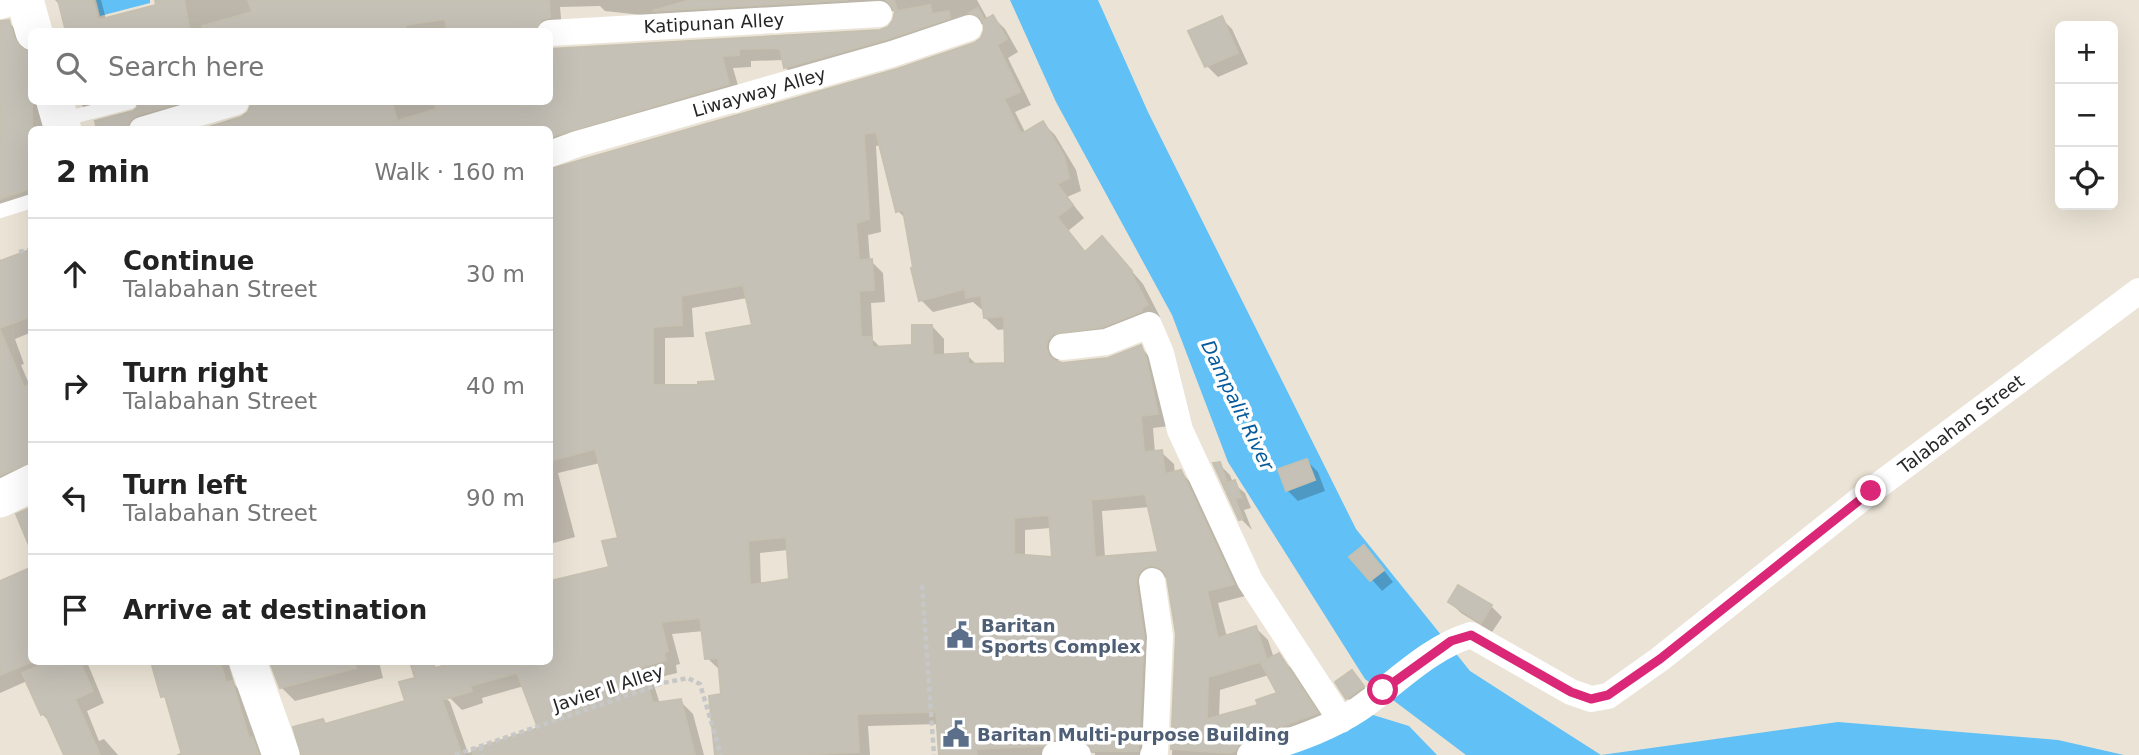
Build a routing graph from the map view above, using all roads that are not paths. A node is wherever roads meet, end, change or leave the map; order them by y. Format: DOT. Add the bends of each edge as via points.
graph roads {
  1 [pos="19,0"];
  2 [pos="25,0"];
  3 [pos="0,6"];
  4 [pos="878,14"];
  5 [pos="33,28"];
  6 [pos="969,28"];
  7 [pos="553,33"];
  8 [pos="116,105"];
  9 [pos="226,105"];
  10 [pos="60,117"];
  11 [pos="155,126"];
  12 [pos="553,153"];
  13 [pos="28,202"];
  14 [pos="0,211"];
  15 [pos="2139,291"];
  16 [pos="1062,347"];
  17 [pos="28,485"];
  18 [pos="0,499"];
  19 [pos="1152,581"];
  20 [pos="249,665"];
  21 [pos="1340,720"];
  22 [pos="281,755"];
  23 [pos="1055,755"];
  24 [pos="1078,755"];
  25 [pos="1153,755"];
  26 [pos="1250,755"];
  1 -- 3 [label="street"];
  2 -- 5 [label="main road"];
  4 -- 7 [label="street, Katipunan Alley"];
  6 -- 12 [label="street, Liwayway Alley"];
  8 -- 10 [label="lane"];
  9 -- 11 [label="street"];
  13 -- 14 [label="lane"];
  15 -- 21 [label="street, Talabahan Street" via="1608,695 1591,699 1571,692 1471,635 1451,641"];
  16 -- 21 [label="street" via="1106,342 1149,325 1180,430 1250,581"];
  17 -- 18 [label="main road"];
  19 -- 25 [label="street" via="1160,636"];
  20 -- 22 [label="main road"];
  21 -- 26 [label="street, Talabahan Street"];
  23 -- 24 [label="street"];
}
